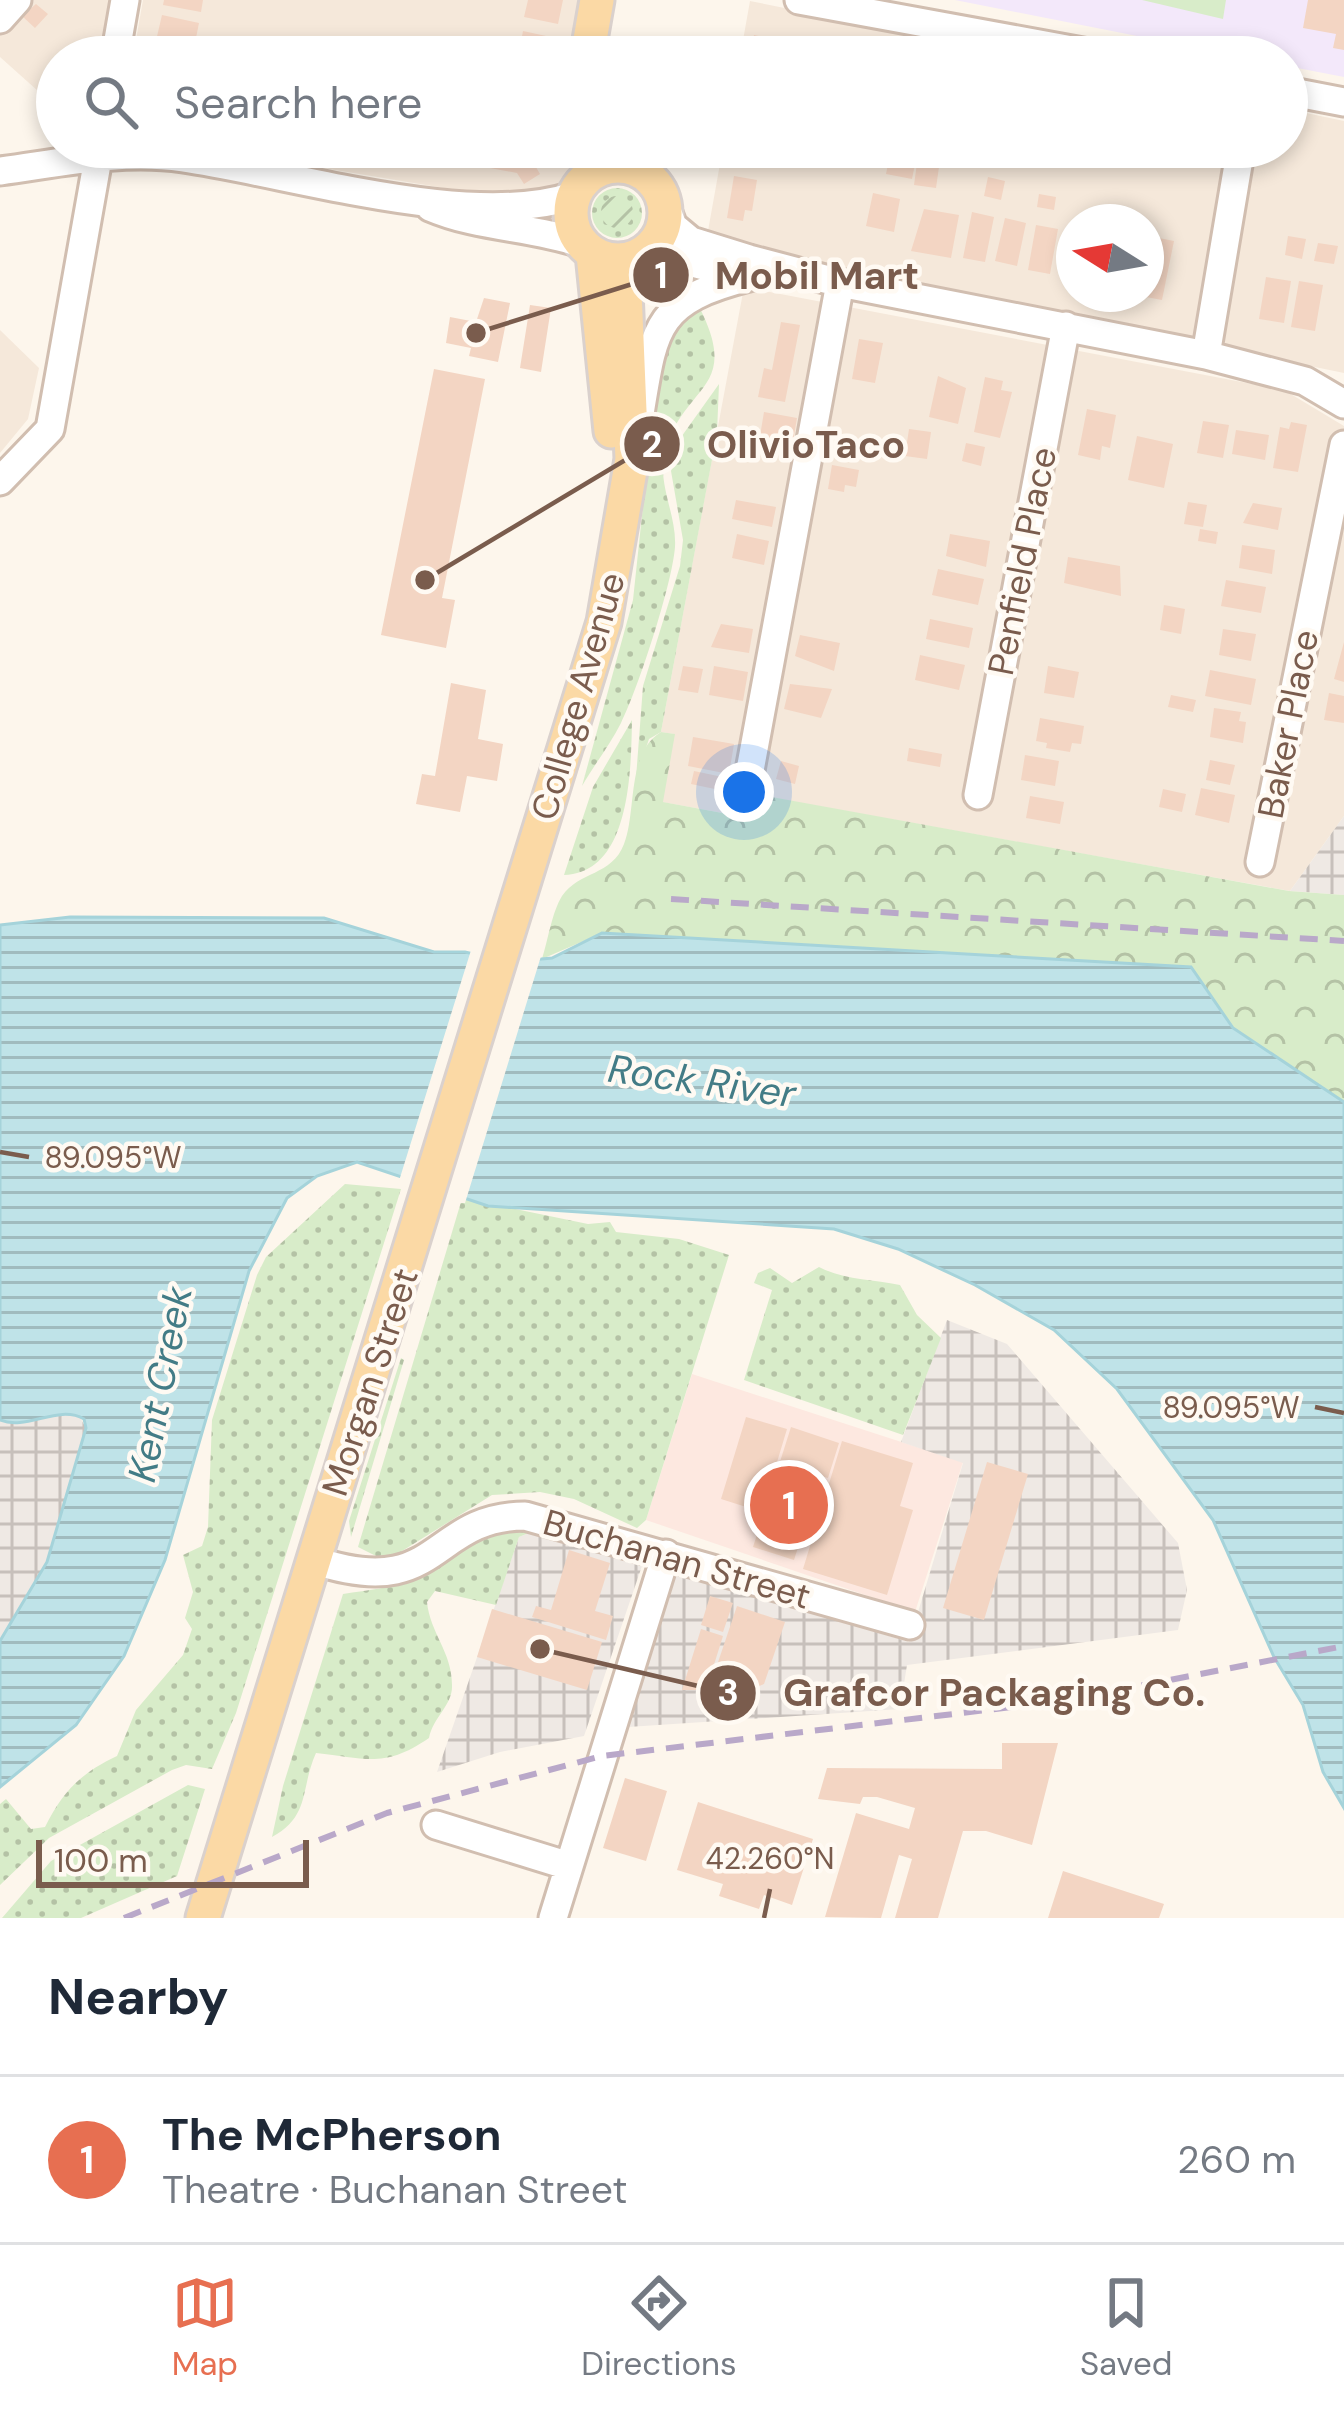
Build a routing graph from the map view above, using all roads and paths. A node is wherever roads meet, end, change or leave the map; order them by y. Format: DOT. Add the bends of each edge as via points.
graph roads {
  1 [pos="17,0"];
  2 [pos="125,0"];
  3 [pos="600,0"];
  4 [pos="799,0"];
  5 [pos="0,19"];
  6 [pos="119,36"];
  7 [pos="592,36"];
  8 [pos="603,36"];
  9 [pos="995,36"];
  10 [pos="1308,95"];
  11 [pos="1344,102"];
  12 [pos="36,164"];
  13 [pos="96,168"];
  14 [pos="236,168"];
  15 [pos="583,168"];
  16 [pos="605,168"];
  17 [pos="637,168"];
  18 [pos="1237,168"];
  19 [pos="0,171"];
  20 [pos="577,189"];
  21 [pos="415,200"];
  22 [pos="665,205"];
  23 [pos="587,248"];
  24 [pos="640,254"];
  25 [pos="749,278"];
  26 [pos="840,283"];
  27 [pos="1066,326"];
  28 [pos="1205,355"];
  29 [pos="1342,402"];
  30 [pos="1344,445"];
  31 [pos="632,459"];
  32 [pos="0,482"];
  33 [pos="620,546"];
  34 [pos="746,792"];
  35 [pos="978,795"];
  36 [pos="535,846"];
  37 [pos="1260,862"];
  38 [pos="666,1554"];
  39 [pos="313,1560"];
  40 [pos="910,1625"];
  41 [pos="436,1825"];
  42 [pos="569,1866"];
  43 [pos="203,1918"];
  44 [pos="553,1918"];
  1 -- 5 [label="street"];
  2 -- 6 [label="street"];
  3 -- 7 [label="main road"];
  3 -- 8 [label="main road"];
  4 -- 9 [label="street"];
  10 -- 11 [label="street"];
  12 -- 19 [label="street"];
  13 -- 32 [label="street" via="50,429"];
  14 -- 21 [label="street"];
  15 -- 20 [label="main road, College Avenue"];
  16 -- 20 [label="main road"];
  17 -- 22 [label="main road"];
  18 -- 28 [label="street"];
  20 -- 21 [label="street" via="536,208"];
  20 -- 23 [label="main road, College Avenue" via="571,220"];
  21 -- 23 [label="street" via="463,221 541,229"];
  22 -- 24 [label="main road, College Avenue" via="662,231"];
  22 -- 26 [label="street" via="691,241"];
  23 -- 24 [label="main road"];
  23 -- 33 [label="main road, College Avenue"];
  24 -- 25 [label="street"];
  24 -- 31 [label="main road, College Avenue" via="625,290"];
  25 -- 26 [label="street"];
  25 -- 31 [label="street" via="697,290 660,326"];
  26 -- 27 [label="street"];
  26 -- 34 [label="street"];
  27 -- 28 [label="street"];
  27 -- 35 [label="street, Penfield Place"];
  28 -- 29 [label="street" via="1305,381"];
  30 -- 37 [label="street, Baker Place"];
  31 -- 33 [label="main road, College Avenue"];
  33 -- 36 [label="main road, College Avenue"];
  36 -- 39 [label="main road, Morgan Street"];
  38 -- 39 [label="street, Buchanan Street" via="551,1520 506,1516 398,1572 376,1575"];
  38 -- 40 [label="street, Buchanan Street"];
  38 -- 42 [label="street"];
  39 -- 43 [label="main road, Morgan Street"];
  41 -- 42 [label="street"];
  42 -- 44 [label="street"];
}
